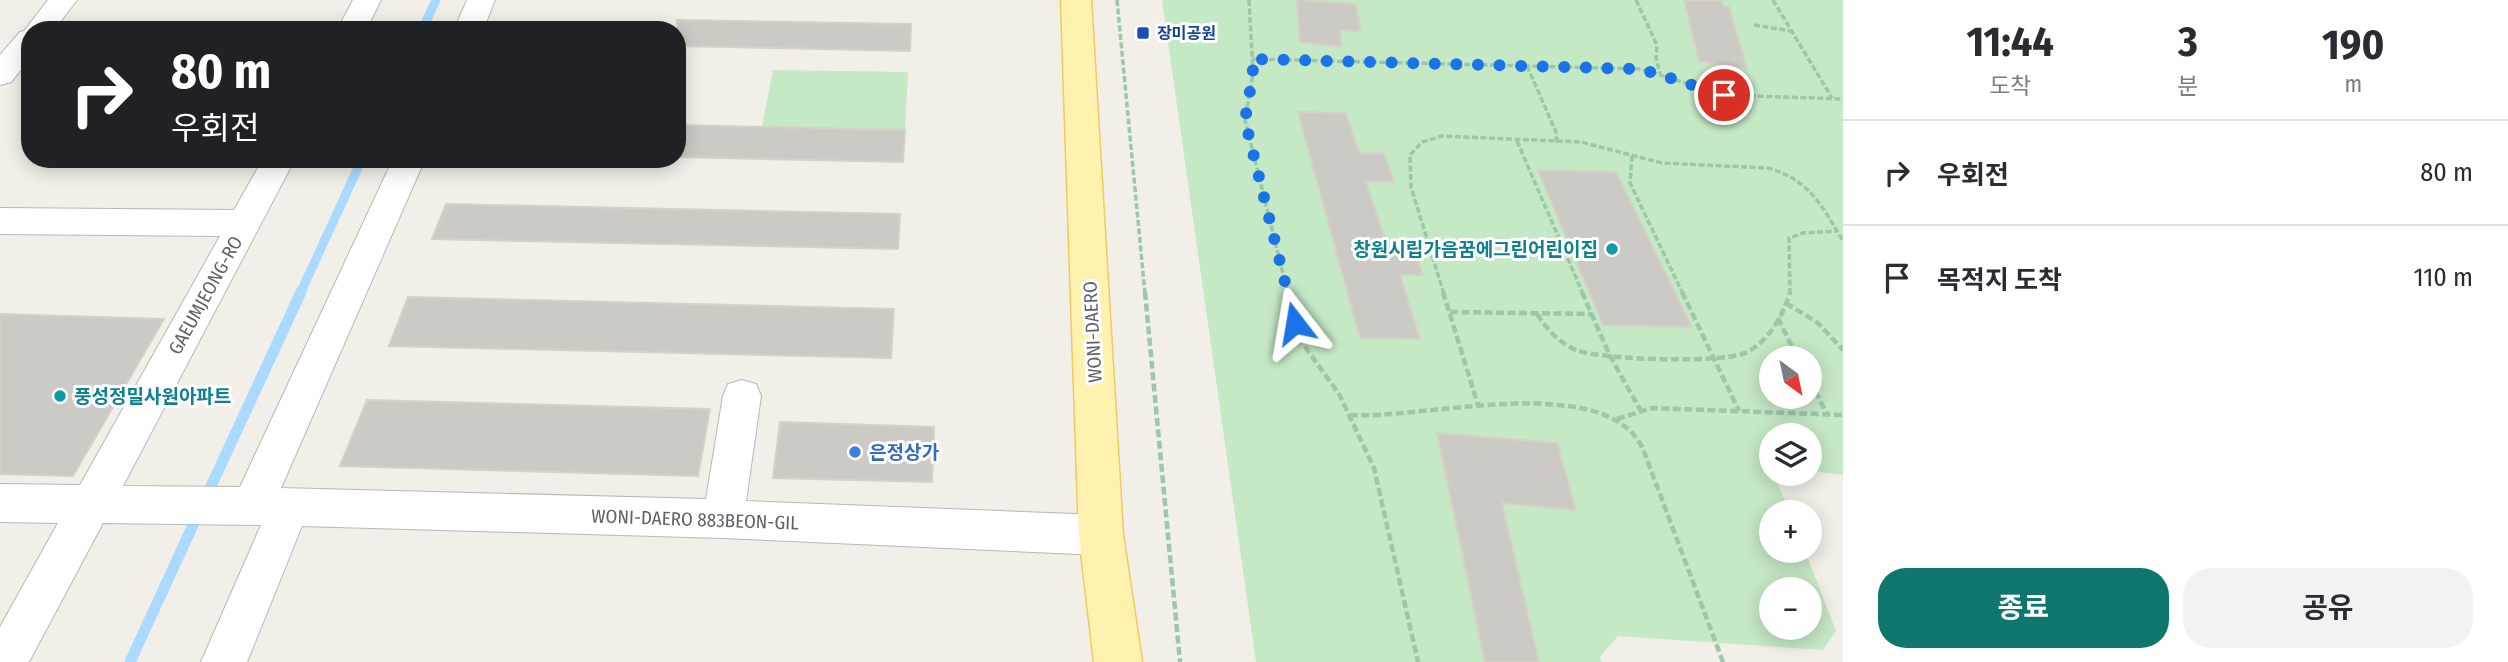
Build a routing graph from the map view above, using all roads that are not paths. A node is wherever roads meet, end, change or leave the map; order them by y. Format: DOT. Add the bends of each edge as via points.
graph roads {
  1 [pos="62,0"];
  2 [pos="367,0"];
  3 [pos="481,0"];
  4 [pos="1076,0"];
  5 [pos="45,21"];
  6 [pos="356,21"];
  7 [pos="472,21"];
  8 [pos="21,50"];
  9 [pos="0,75"];
  10 [pos="274,168"];
  11 [pos="405,168"];
  12 [pos="0,221"];
  13 [pos="244,223"];
  14 [pos="742,396"];
  15 [pos="0,503"];
  16 [pos="104,506"];
  17 [pos="259,506"];
  18 [pos="723,519"];
  19 [pos="1101,535"];
  20 [pos="5,662"];
  21 [pos="224,662"];
  22 [pos="1118,662"];
  1 -- 5 [label="street"];
  2 -- 6 [label="street"];
  3 -- 7 [label="street"];
  4 -- 19 [label="main road, WONI-DAERO"];
  8 -- 9 [label="street"];
  10 -- 13 [label="street, GAEUMJEONG-RO"];
  11 -- 17 [label="street"];
  12 -- 13 [label="street"];
  13 -- 16 [label="street, GAEUMJEONG-RO"];
  14 -- 18 [label="street"];
  15 -- 16 [label="street"];
  16 -- 17 [label="street, WONI-DAERO 883BEON-GIL"];
  16 -- 20 [label="street"];
  17 -- 18 [label="street, WONI-DAERO 883BEON-GIL"];
  17 -- 21 [label="street"];
  18 -- 19 [label="street, WONI-DAERO 883BEON-GIL"];
  19 -- 22 [label="main road, WONI-DAERO"];
}
